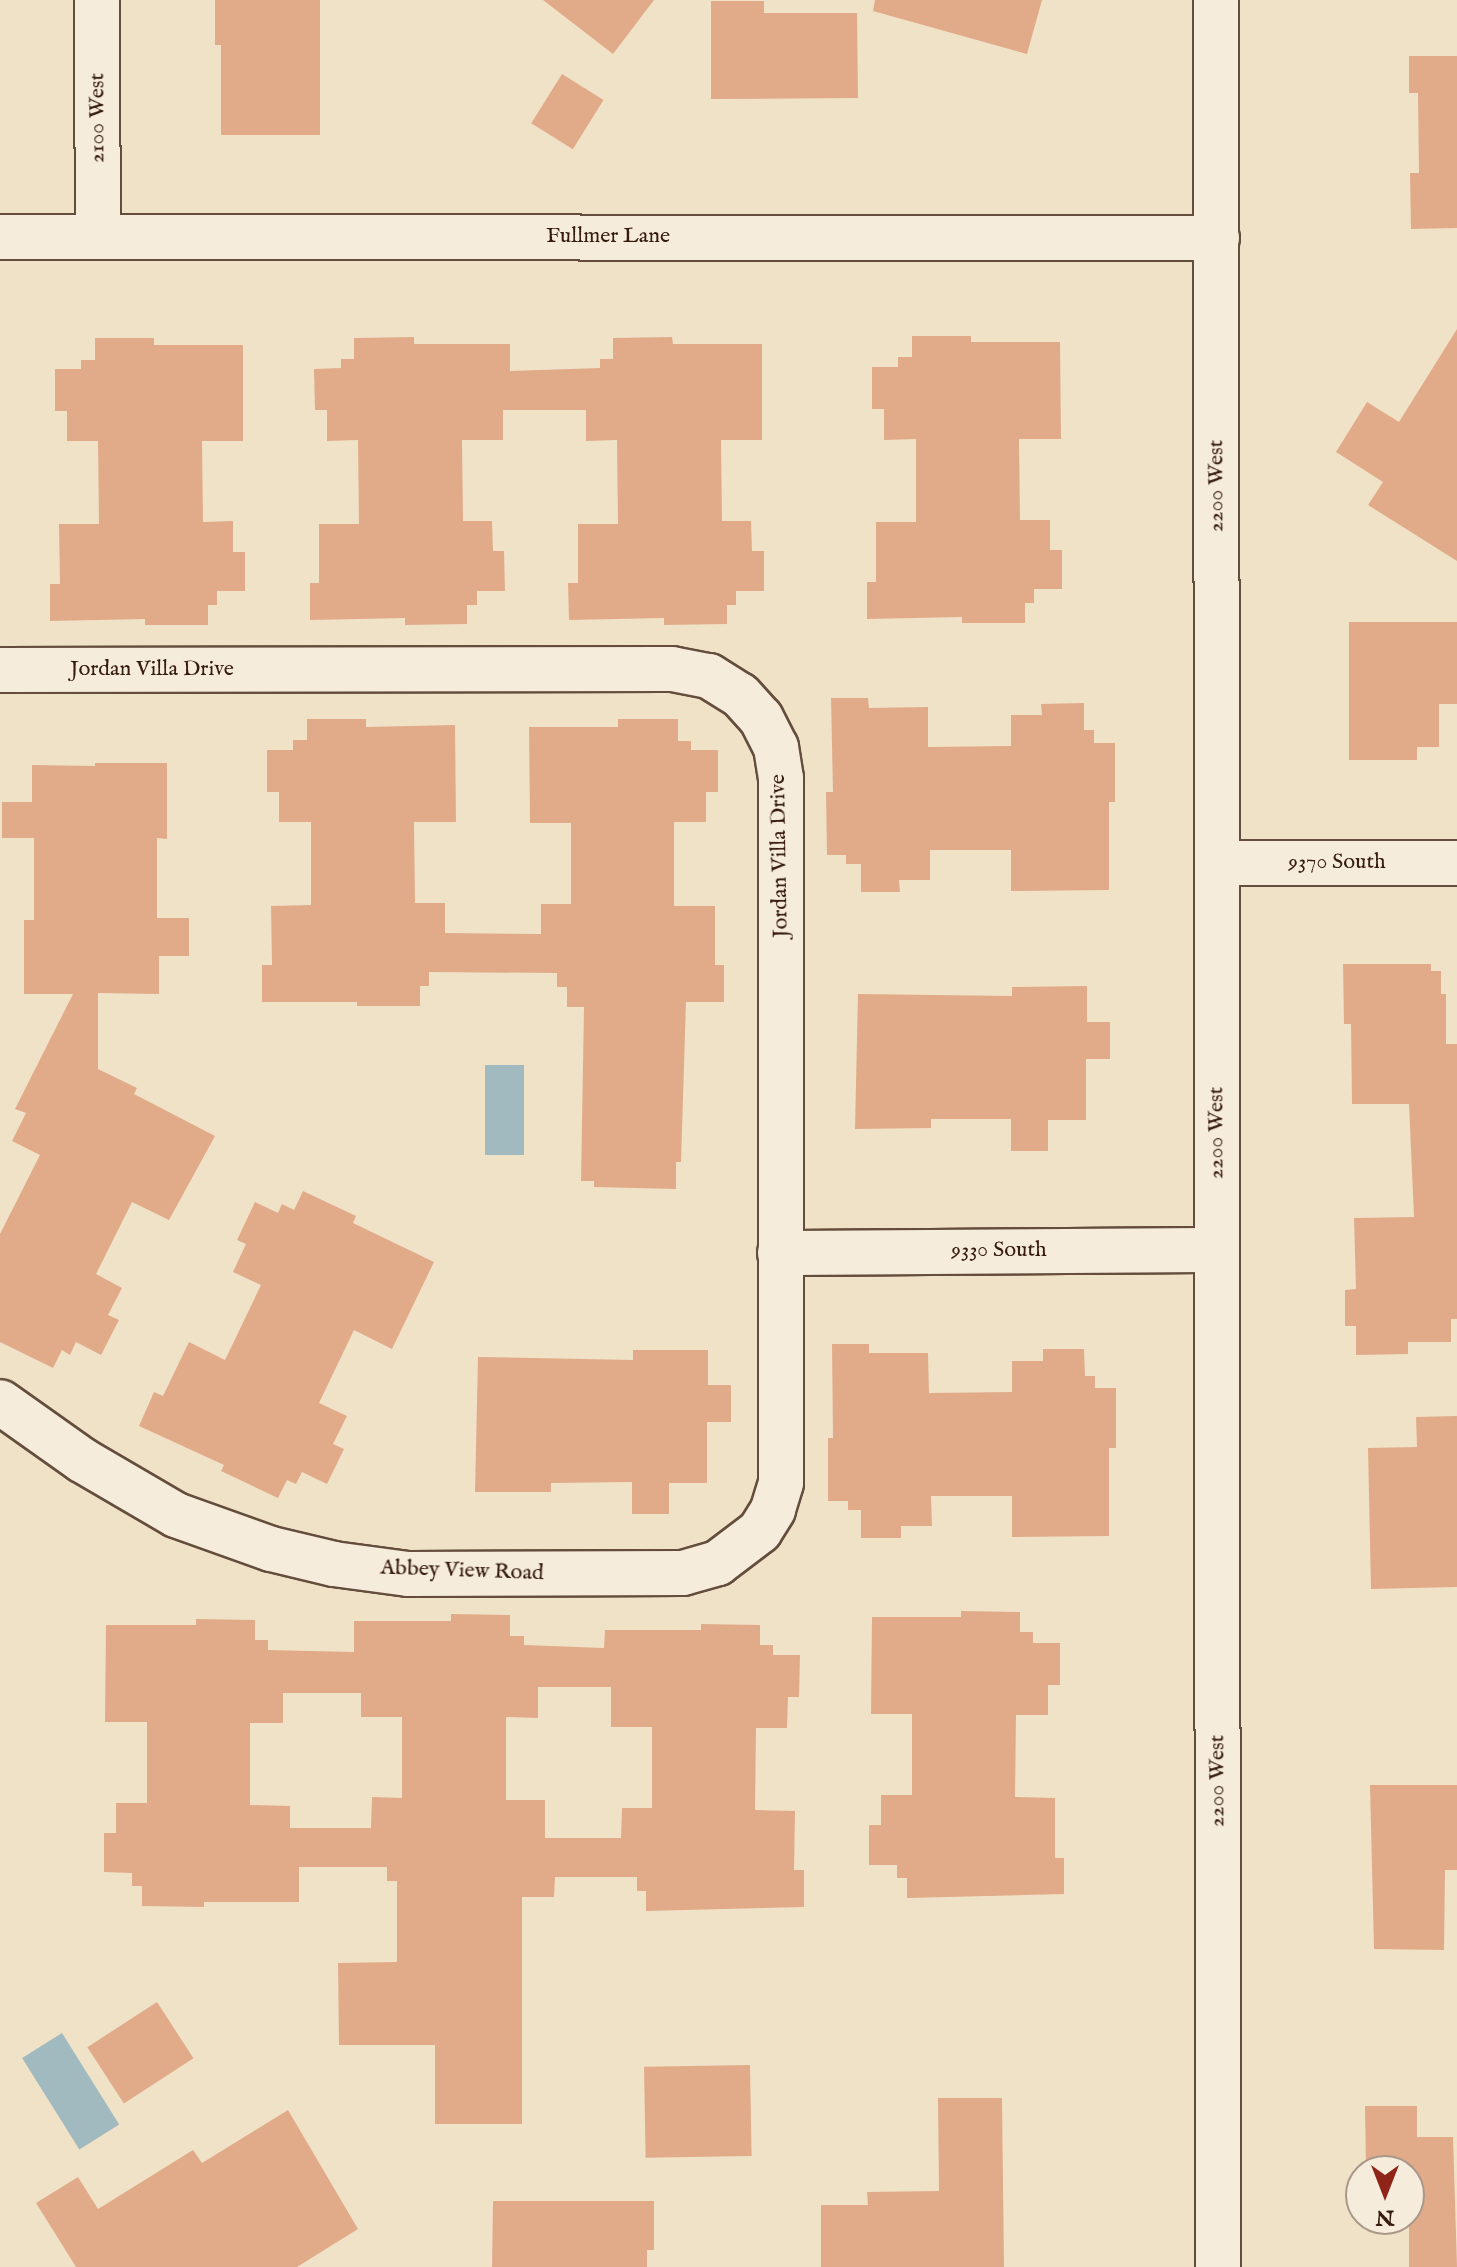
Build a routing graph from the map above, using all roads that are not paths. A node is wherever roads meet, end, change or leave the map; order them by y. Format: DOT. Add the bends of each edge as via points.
graph roads {
  1 [pos="97,0"];
  2 [pos="1216,0"];
  3 [pos="0,237"];
  4 [pos="98,237"];
  5 [pos="1217,238"];
  6 [pos="0,670"];
  7 [pos="1217,863"];
  8 [pos="1457,863"];
  9 [pos="1217,1250"];
  10 [pos="780,1253"];
  11 [pos="0,1402"];
  12 [pos="760,1531"];
  13 [pos="1218,2267"];
  1 -- 4 [label="street, 2100 West"];
  2 -- 5 [label="street, 2200 West"];
  3 -- 4 [label="street, Fullmer Lane"];
  4 -- 5 [label="street, Fullmer Lane"];
  5 -- 7 [label="street, 2200 West"];
  6 -- 10 [label="street, Jordan Villa Drive" via="672,669 709,676 740,695 761,718 776,747 781,778"];
  7 -- 8 [label="street, 9370 South"];
  7 -- 9 [label="street, 2200 West"];
  9 -- 10 [label="street, 9330 South"];
  9 -- 13 [label="street, 2200 West"];
  10 -- 12 [label="street, Jordan Villa Drive" via="781,1483"];
  11 -- 12 [label="street, Abbey View Road" via="176,1515 271,1549 334,1564 408,1574 683,1573 718,1563"];
}
